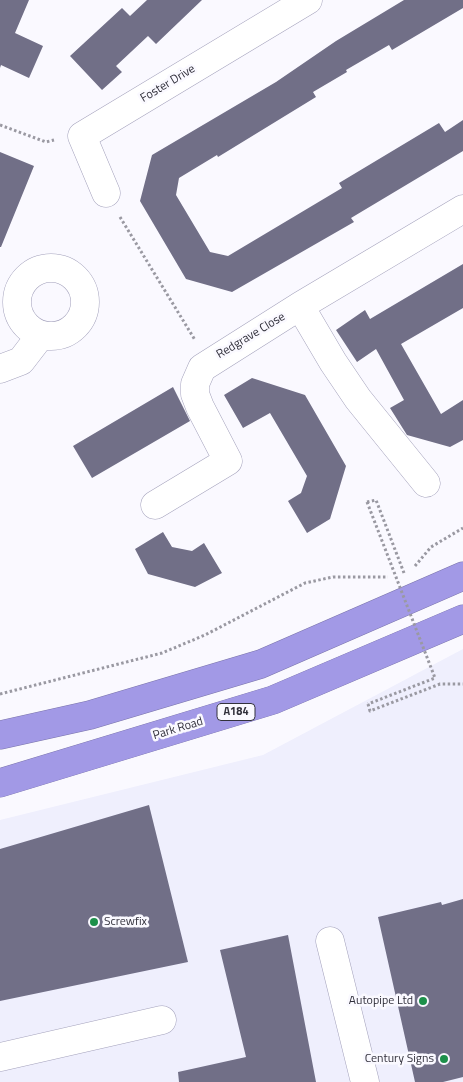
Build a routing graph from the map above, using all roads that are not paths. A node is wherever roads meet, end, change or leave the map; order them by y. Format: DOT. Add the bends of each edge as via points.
graph roads {
  1 [pos="308,0"];
  2 [pos="106,193"];
  3 [pos="463,209"];
  4 [pos="300,306"];
  5 [pos="41,335"];
  6 [pos="0,369"];
  7 [pos="426,483"];
  8 [pos="156,505"];
  9 [pos="463,576"];
  10 [pos="463,618"];
  11 [pos="0,735"];
  12 [pos="0,783"];
  13 [pos="330,941"];
  14 [pos="162,1020"];
  15 [pos="0,1057"];
  16 [pos="365,1082"];
  1 -- 2 [label="street, Foster Drive" via="82,136"];
  3 -- 4 [label="street, Redgrave Close"];
  4 -- 7 [label="street" via="358,399"];
  4 -- 8 [label="street, Redgrave Close" via="209,362 197,375 195,394 228,461"];
  5 -- 6 [label="street" via="21,361"];
  9 -- 11 [label="highway" via="261,664 90,715"];
  10 -- 12 [label="highway, Park Road / A184" via="273,700"];
  13 -- 16 [label="street"];
  14 -- 15 [label="street"];
}
